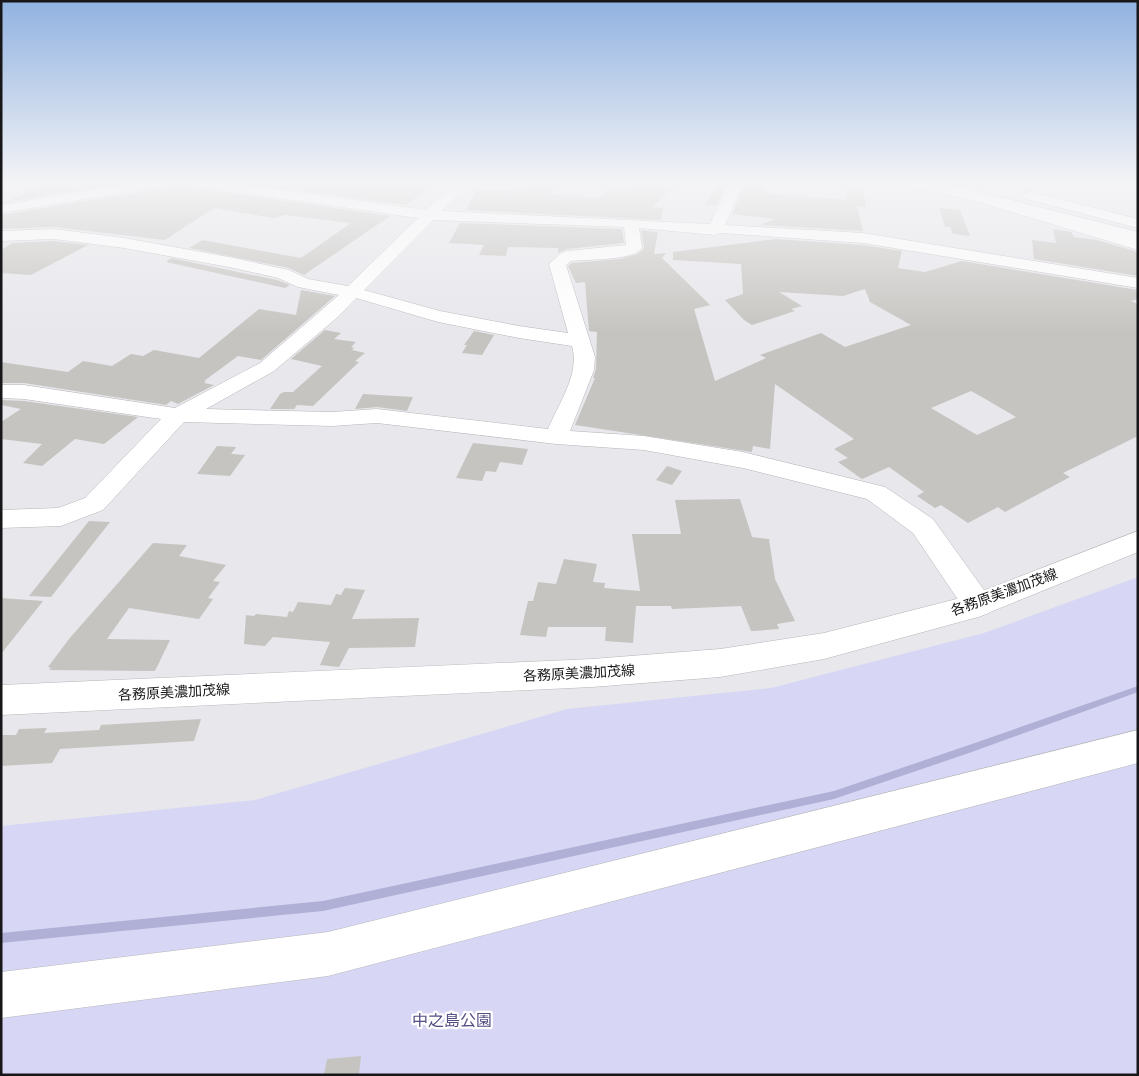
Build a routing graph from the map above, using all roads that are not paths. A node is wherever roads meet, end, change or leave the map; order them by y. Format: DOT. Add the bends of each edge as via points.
graph roads {
  1 [pos="413,232"];
  2 [pos="632,232"];
  3 [pos="756,232"];
  4 [pos="1095,232"];
  5 [pos="1120,232"];
  6 [pos="1,236"];
  7 [pos="1138,237"];
  8 [pos="1138,245"];
  9 [pos="1138,283"];
  10 [pos="353,292"];
  11 [pos="582,341"];
  12 [pos="1,391"];
  13 [pos="178,415"];
  14 [pos="556,437"];
  15 [pos="1,519"];
  16 [pos="1138,542"];
  17 [pos="978,605"];
  18 [pos="1,700"];
  19 [pos="1138,746"];
  20 [pos="1,995"];
  1 -- 10 [label="main road"];
  2 -- 11 [label="main road" via="634,248 622,252 566,256 557,264"];
  3 -- 9 [label="main road" via="863,238"];
  4 -- 8 [label="main road"];
  5 -- 7 [label="main road"];
  6 -- 10 [label="main road" via="54,234 124,243 229,262 282,274 304,283"];
  10 -- 11 [label="main road" via="438,316"];
  10 -- 13 [label="main road" via="267,366"];
  11 -- 14 [label="main road" via="584,370"];
  12 -- 13 [label="main road"];
  13 -- 14 [label="main road" via="332,419 377,416"];
  13 -- 15 [label="main road" via="94,504 61,517"];
  14 -- 17 [label="main road" via="644,443 744,460 876,493 922,526"];
  16 -- 17 [label="main road, 各務原美濃加茂線"];
  17 -- 18 [label="main road, 各務原美濃加茂線" via="824,646 720,663 592,674"];
  19 -- 20 [label="main road" via="328,954"];
}
